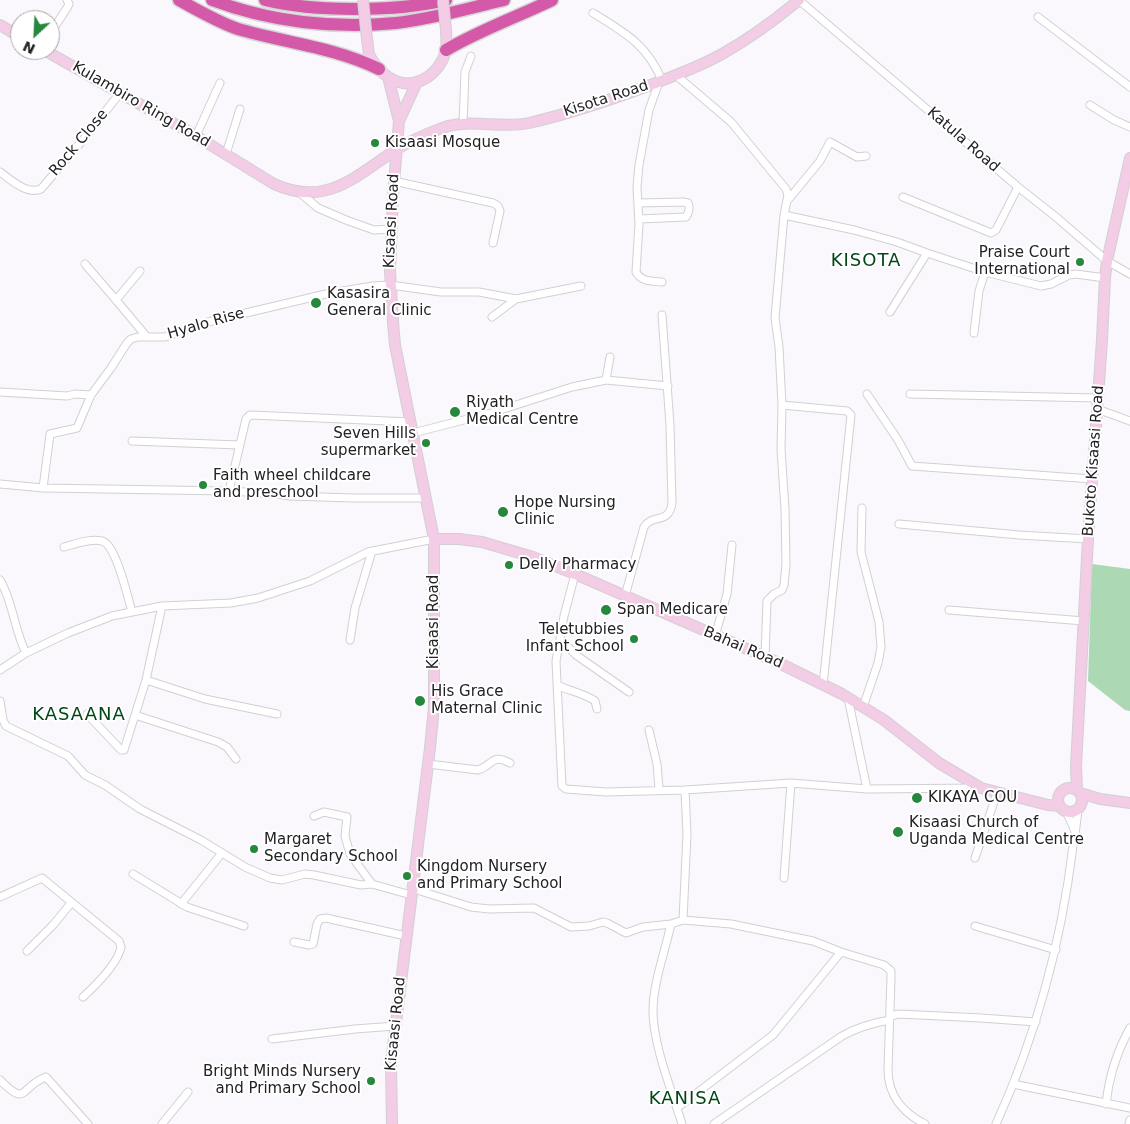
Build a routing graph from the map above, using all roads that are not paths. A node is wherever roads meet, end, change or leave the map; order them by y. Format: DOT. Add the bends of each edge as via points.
graph roads {
  1 [pos="67,0"];
  2 [pos="179,0"];
  3 [pos="212,0"];
  4 [pos="265,0"];
  5 [pos="363,0"];
  6 [pos="444,0"];
  7 [pos="504,0"];
  8 [pos="552,0"];
  9 [pos="799,0"];
  10 [pos="593,14"];
  11 [pos="1038,17"];
  12 [pos="60,19"];
  13 [pos="446,50"];
  14 [pos="471,56"];
  15 [pos="60,59"];
  16 [pos="384,73"];
  17 [pos="677,76"];
  18 [pos="661,81"];
  19 [pos="417,82"];
  20 [pos="220,83"];
  21 [pos="1130,87"];
  22 [pos="120,93"];
  23 [pos="1090,105"];
  24 [pos="240,108"];
  25 [pos="398,121"];
  26 [pos="462,124"];
  27 [pos="1130,127"];
  28 [pos="196,136"];
  29 [pos="396,150"];
  30 [pos="226,154"];
  31 [pos="866,156"];
  32 [pos="1130,158"];
  33 [pos="0,172"];
  34 [pos="394,181"];
  35 [pos="1018,187"];
  36 [pos="299,192"];
  37 [pos="903,197"];
  38 [pos="787,200"];
  39 [pos="638,203"];
  40 [pos="784,215"];
  41 [pos="639,219"];
  42 [pos="391,229"];
  43 [pos="493,243"];
  44 [pos="927,254"];
  45 [pos="1107,261"];
  46 [pos="85,264"];
  47 [pos="140,271"];
  48 [pos="985,272"];
  49 [pos="1130,274"];
  50 [pos="1105,278"];
  51 [pos="662,282"];
  52 [pos="390,285"];
  53 [pos="581,286"];
  54 [pos="516,299"];
  55 [pos="116,300"];
  56 [pos="890,312"];
  57 [pos="662,314"];
  58 [pos="492,317"];
  59 [pos="974,333"];
  60 [pos="147,337"];
  61 [pos="610,357"];
  62 [pos="606,380"];
  63 [pos="668,386"];
  64 [pos="0,392"];
  65 [pos="867,394"];
  66 [pos="910,394"];
  67 [pos="91,395"];
  68 [pos="1098,403"];
  69 [pos="782,405"];
  70 [pos="1130,421"];
  71 [pos="411,422"];
  72 [pos="413,433"];
  73 [pos="132,441"];
  74 [pos="239,445"];
  75 [pos="1092,479"];
  76 [pos="0,484"];
  77 [pos="43,488"];
  78 [pos="229,491"];
  79 [pos="426,498"];
  80 [pos="862,508"];
  81 [pos="899,524"];
  82 [pos="434,539"];
  83 [pos="1088,539"];
  84 [pos="732,545"];
  85 [pos="64,546"];
  86 [pos="372,551"];
  87 [pos="575,574"];
  88 [pos="0,580"];
  89 [pos="625,596"];
  90 [pos="162,606"];
  91 [pos="949,610"];
  92 [pos="132,612"];
  93 [pos="1084,621"];
  94 [pos="715,636"];
  95 [pos="560,639"];
  96 [pos="350,640"];
  97 [pos="26,653"];
  98 [pos="765,657"];
  99 [pos="0,670"];
  100 [pos="146,680"];
  101 [pos="557,684"];
  102 [pos="823,685"];
  103 [pos="628,692"];
  104 [pos="848,698"];
  105 [pos="0,701"];
  106 [pos="863,708"];
  107 [pos="597,709"];
  108 [pos="87,714"];
  109 [pos="277,714"];
  110 [pos="135,715"];
  111 [pos="648,730"];
  112 [pos="236,759"];
  113 [pos="510,763"];
  114 [pos="428,764"];
  115 [pos="1076,766"];
  116 [pos="791,783"];
  117 [pos="980,788"];
  118 [pos="659,789"];
  119 [pos="867,789"];
  120 [pos="685,790"];
  121 [pos="1063,792"];
  122 [pos="1078,792"];
  123 [pos="997,793"];
  124 [pos="1100,799"];
  125 [pos="1033,800"];
  126 [pos="1130,803"];
  127 [pos="1080,807"];
  128 [pos="1063,808"];
  129 [pos="314,816"];
  130 [pos="1075,831"];
  131 [pos="222,853"];
  132 [pos="975,858"];
  133 [pos="133,874"];
  134 [pos="784,878"];
  135 [pos="372,884"];
  136 [pos="411,891"];
  137 [pos="0,897"];
  138 [pos="71,903"];
  139 [pos="181,904"];
  140 [pos="683,920"];
  141 [pos="671,924"];
  142 [pos="244,926"];
  143 [pos="974,926"];
  144 [pos="406,936"];
  145 [pos="294,942"];
  146 [pos="1056,950"];
  147 [pos="27,951"];
  148 [pos="841,952"];
  149 [pos="83,997"];
  150 [pos="890,1018"];
  151 [pos="1036,1022"];
  152 [pos="395,1026"];
  153 [pos="1130,1028"];
  154 [pos="272,1040"];
  155 [pos="0,1080"];
  156 [pos="1013,1084"];
  157 [pos="188,1092"];
  158 [pos="1106,1104"];
  159 [pos="677,1108"];
  160 [pos="1130,1108"];
  161 [pos="1130,1120"];
  162 [pos="88,1124"];
  163 [pos="162,1124"];
  164 [pos="392,1124"];
  165 [pos="682,1124"];
  166 [pos="714,1124"];
  167 [pos="925,1124"];
  168 [pos="996,1124"];
  169 [pos="1129,1124"];
  1 -- 12 [label="street" via="69,4"];
  2 -- 16 [label="highway" via="236,28 356,58"];
  3 -- 7 [label="highway" via="306,22 350,25 397,22"];
  4 -- 6 [label="highway" via="376,9"];
  5 -- 16 [label="main road, bridge" via="370,55"];
  6 -- 13 [label="main road, bridge"];
  8 -- 13 [label="highway"];
  9 -- 17 [label="main road, Kisota Road" via="728,51"];
  9 -- 35 [label="street, Katula Road"];
  10 -- 18 [label="street" via="635,40 656,65"];
  11 -- 21 [label="street"];
  13 -- 19 [label="main road" via="428,78"];
  14 -- 26 [label="street" via="465,72"];
  15 -- 22 [label="main road, Kulambiro Ring Road"];
  16 -- 19 [label="main road" via="396,82"];
  16 -- 25 [label="main road"];
  17 -- 18 [label="main road, Kisota Road"];
  17 -- 38 [label="street" via="731,122 786,189"];
  18 -- 26 [label="main road, Kisota Road" via="526,123"];
  18 -- 39 [label="street" via="649,110 641,148"];
  19 -- 25 [label="main road"];
  20 -- 28 [label="street"];
  22 -- 28 [label="main road, Kulambiro Ring Road"];
  22 -- 33 [label="street, Rock Close" via="41,189 27,190"];
  23 -- 27 [label="street"];
  24 -- 30 [label="street"];
  25 -- 29 [label="main road, Kisaasi Road"];
  26 -- 29 [label="main road, Kisota Road" via="442,128"];
  28 -- 30 [label="main road, Kulambiro Ring Road"];
  29 -- 34 [label="main road, Kisaasi Road"];
  29 -- 36 [label="main road, Kisota Road" via="370,169 328,191"];
  30 -- 36 [label="main road, Kulambiro Ring Road" via="274,184"];
  31 -- 38 [label="street" via="856,157 830,142 820,161"];
  32 -- 45 [label="main road, Bukoto Kisaasi Road"];
  34 -- 42 [label="main road, Kisaasi Road"];
  34 -- 43 [label="street" via="493,203 500,211"];
  35 -- 37 [label="street" via="996,230 991,233"];
  35 -- 45 [label="street, Katula Road"];
  36 -- 42 [label="street" via="318,208 346,220 374,230"];
  38 -- 40 [label="street"];
  39 -- 41 [label="street"];
  39 -- 41 [label="street" via="683,202 689,205 686,217"];
  40 -- 44 [label="street" via="879,237"];
  40 -- 69 [label="street" via="775,318"];
  41 -- 51 [label="street" via="637,275 644,280"];
  42 -- 52 [label="main road, Kisaasi Road"];
  44 -- 48 [label="street"];
  44 -- 56 [label="street"];
  45 -- 49 [label="street, Katula Road"];
  45 -- 50 [label="main road, Bukoto Kisaasi Road"];
  46 -- 55 [label="street"];
  47 -- 55 [label="street"];
  48 -- 50 [label="street" via="1041,286 1076,274"];
  48 -- 59 [label="street" via="979,291"];
  50 -- 68 [label="main road, Bukoto Kisaasi Road"];
  52 -- 54 [label="street, Hyalo Rise" via="432,292 479,292"];
  52 -- 60 [label="street, Hyalo Rise" via="330,293 208,322 165,337"];
  52 -- 71 [label="main road, Kisaasi Road" via="395,345"];
  53 -- 54 [label="street"];
  54 -- 58 [label="street"];
  55 -- 60 [label="street"];
  57 -- 63 [label="street"];
  60 -- 67 [label="street, Hyalo Rise" via="138,336 127,343"];
  61 -- 62 [label="street"];
  62 -- 63 [label="street"];
  62 -- 72 [label="street"];
  63 -- 89 [label="street" via="672,508 666,517 648,522 644,527"];
  64 -- 67 [label="street"];
  65 -- 75 [label="street" via="912,466"];
  66 -- 68 [label="street"];
  67 -- 77 [label="street, Hyalo Rise" via="77,428 53,432 49,436"];
  68 -- 70 [label="street"];
  68 -- 75 [label="main road, Bukoto Kisaasi Road"];
  69 -- 98 [label="street" via="786,564 782,590 767,601"];
  69 -- 102 [label="street" via="847,411 851,415"];
  71 -- 72 [label="main road, Kisaasi Road"];
  71 -- 74 [label="street" via="250,415"];
  72 -- 79 [label="main road, Kisaasi Road"];
  73 -- 74 [label="street"];
  74 -- 78 [label="street"];
  75 -- 83 [label="main road, Bukoto Kisaasi Road"];
  76 -- 77 [label="street"];
  77 -- 78 [label="street"];
  78 -- 79 [label="street" via="290,496"];
  79 -- 82 [label="main road, Kisaasi Road"];
  80 -- 106 [label="street" via="861,552 879,622 881,647"];
  81 -- 83 [label="street"];
  82 -- 86 [label="street"];
  82 -- 87 [label="main road, Bahai Road" via="482,542"];
  82 -- 114 [label="main road, Kisaasi Road" via="434,698"];
  83 -- 93 [label="main road, Bukoto Kisaasi Road"];
  84 -- 94 [label="street" via="727,594"];
  85 -- 92 [label="street" via="97,540 108,543 118,564"];
  86 -- 90 [label="street" via="310,581 258,598 231,603"];
  86 -- 96 [label="street" via="355,608"];
  87 -- 89 [label="main road, Bahai Road"];
  87 -- 95 [label="street"];
  88 -- 97 [label="street"];
  89 -- 94 [label="main road, Bahai Road"];
  90 -- 92 [label="street"];
  90 -- 100 [label="street"];
  91 -- 93 [label="street"];
  92 -- 97 [label="street" via="68,633"];
  93 -- 115 [label="main road, Bukoto Kisaasi Road"];
  94 -- 98 [label="main road, Bahai Road"];
  95 -- 101 [label="street" via="556,661"];
  95 -- 103 [label="street" via="576,655"];
  97 -- 99 [label="street"];
  98 -- 102 [label="main road, Bahai Road"];
  100 -- 109 [label="street" via="205,699"];
  100 -- 110 [label="street"];
  101 -- 107 [label="street" via="596,701"];
  101 -- 118 [label="street" via="563,788 606,792"];
  102 -- 104 [label="main road, Bahai Road"];
  104 -- 106 [label="main road, Bahai Road"];
  104 -- 119 [label="street"];
  105 -- 131 [label="street" via="6,726 68,756 85,775"];
  106 -- 117 [label="main road, Bahai Road" via="939,763"];
  108 -- 110 [label="street" via="123,751"];
  110 -- 112 [label="street" via="218,742"];
  111 -- 118 [label="street"];
  113 -- 114 [label="street" via="497,758 478,770"];
  114 -- 136 [label="main road, Kisaasi Road"];
  115 -- 121 [label="main road, Bukoto Kisaasi Road"];
  115 -- 122 [label="main road, Bukoto Kisaasi Road"];
  116 -- 119 [label="street"];
  116 -- 120 [label="street"];
  116 -- 134 [label="street"];
  117 -- 119 [label="street"];
  117 -- 123 [label="main road, Bahai Road"];
  118 -- 120 [label="street"];
  120 -- 140 [label="street" via="687,834"];
  121 -- 122 [label="main road" via="1070,788"];
  121 -- 125 [label="main road, Bahai Road"];
  121 -- 128 [label="main road" via="1058,802"];
  122 -- 124 [label="main road"];
  122 -- 127 [label="main road" via="1082,801"];
  123 -- 125 [label="main road, Bahai Road"];
  123 -- 132 [label="street"];
  124 -- 126 [label="main road"];
  124 -- 127 [label="main road"];
  125 -- 128 [label="main road, Bahai Road"];
  127 -- 128 [label="main road" via="1074,811"];
  127 -- 130 [label="street"];
  128 -- 130 [label="street"];
  129 -- 135 [label="street" via="324,812 347,817 345,836 350,854"];
  130 -- 146 [label="street"];
  131 -- 135 [label="street" via="270,878 282,880 305,874 361,885"];
  131 -- 139 [label="street"];
  133 -- 139 [label="street"];
  135 -- 136 [label="street"];
  136 -- 141 [label="street" via="480,908 534,908 571,927 603,922 626,933 643,927"];
  136 -- 144 [label="main road, Kisaasi Road"];
  137 -- 138 [label="street" via="42,878"];
  138 -- 147 [label="street"];
  138 -- 149 [label="street" via="119,941 121,947 114,963"];
  139 -- 142 [label="street"];
  140 -- 141 [label="street"];
  140 -- 148 [label="street" via="721,922 788,935"];
  141 -- 159 [label="street" via="656,988 653,1025"];
  143 -- 146 [label="street"];
  144 -- 145 [label="street" via="326,918 317,924 313,944"];
  144 -- 152 [label="main road, Kisaasi Road"];
  146 -- 151 [label="street"];
  148 -- 150 [label="street" via="888,968 892,977"];
  148 -- 159 [label="street" via="774,1035"];
  150 -- 151 [label="street" via="899,1014"];
  150 -- 166 [label="street" via="856,1028 842,1036"];
  150 -- 167 [label="street" via="888,1078 891,1089 905,1111"];
  151 -- 156 [label="street"];
  152 -- 154 [label="street"];
  152 -- 164 [label="main road, Kisaasi Road" via="391,1063"];
  153 -- 158 [label="street" via="1115,1058"];
  155 -- 162 [label="street" via="17,1095 46,1077"];
  156 -- 158 [label="street"];
  156 -- 168 [label="street"];
  157 -- 163 [label="street"];
  158 -- 160 [label="street"];
  159 -- 165 [label="street"];
  161 -- 169 [label="street"];
}
